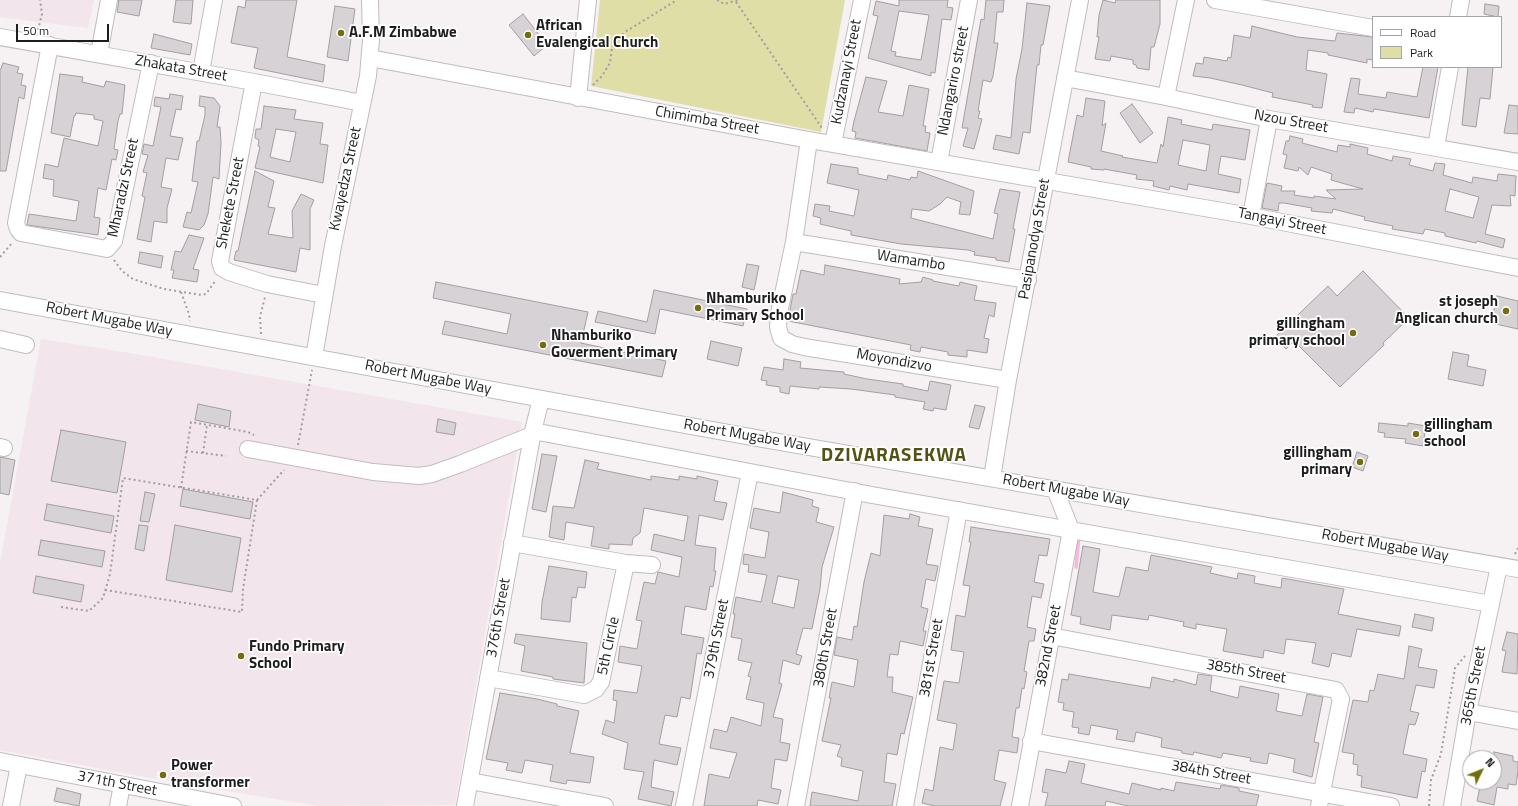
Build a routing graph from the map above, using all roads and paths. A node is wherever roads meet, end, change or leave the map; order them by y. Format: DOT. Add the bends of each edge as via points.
graph roads {
  1 [pos="40,0"];
  2 [pos="109,0"];
  3 [pos="214,0"];
  4 [pos="370,0"];
  5 [pos="588,0"];
  6 [pos="677,0"];
  7 [pos="717,0"];
  8 [pos="862,0"];
  9 [pos="969,0"];
  10 [pos="1080,0"];
  11 [pos="1186,0"];
  12 [pos="1215,0"];
  13 [pos="1461,0"];
  14 [pos="737,1"];
  15 [pos="1458,16"];
  16 [pos="1372,28"];
  17 [pos="0,37"];
  18 [pos="43,44"];
  19 [pos="99,54"];
  20 [pos="370,58"];
  21 [pos="151,63"];
  22 [pos="1450,68"];
  23 [pos="201,72"];
  24 [pos="1066,78"];
  25 [pos="254,82"];
  26 [pos="578,91"];
  27 [pos="1166,97"];
  28 [pos="362,103"];
  29 [pos="1269,119"];
  30 [pos="809,140"];
  31 [pos="833,144"];
  32 [pos="1436,147"];
  33 [pos="939,162"];
  34 [pos="1518,162"];
  35 [pos="1045,180"];
  36 [pos="1251,216"];
  37 [pos="21,233"];
  38 [pos="794,242"];
  39 [pos="107,249"];
  40 [pos="0,256"];
  41 [pos="222,268"];
  42 [pos="1518,268"];
  43 [pos="1028,280"];
  44 [pos="268,284"];
  45 [pos="181,292"];
  46 [pos="324,295"];
  47 [pos="0,300"];
  48 [pos="191,336"];
  49 [pos="0,340"];
  50 [pos="26,345"];
  51 [pos="260,347"];
  52 [pos="314,357"];
  53 [pos="1008,380"];
  54 [pos="541,399"];
  55 [pos="207,425"];
  56 [pos="533,433"];
  57 [pos="251,442"];
  58 [pos="186,451"];
  59 [pos="203,453"];
  60 [pos="226,456"];
  61 [pos="296,457"];
  62 [pos="750,472"];
  63 [pos="992,478"];
  64 [pos="181,488"];
  65 [pos="1055,489"];
  66 [pos="855,491"];
  67 [pos="257,500"];
  68 [pos="959,510"];
  69 [pos="1071,530"];
  70 [pos="512,543"];
  71 [pos="626,563"];
  72 [pos="652,565"];
  73 [pos="1499,566"];
  74 [pos="1518,569"];
  75 [pos="105,590"];
  76 [pos="1490,604"];
  77 [pos="61,607"];
  78 [pos="1051,636"];
  79 [pos="1470,650"];
  80 [pos="488,678"];
  81 [pos="1468,712"];
  82 [pos="1518,721"];
  83 [pos="1032,741"];
  84 [pos="0,761"];
  85 [pos="19,765"];
  86 [pos="470,781"];
  87 [pos="122,785"];
  88 [pos="1320,799"];
  89 [pos="581,803"];
  90 [pos="227,805"];
  91 [pos="12,806"];
  92 [pos="118,806"];
  93 [pos="465,806"];
  94 [pos="605,806"];
  95 [pos="684,806"];
  96 [pos="796,806"];
  97 [pos="906,806"];
  98 [pos="1020,806"];
  99 [pos="1391,806"];
  100 [pos="1429,806"];
  101 [pos="1452,806"];
  1 -- 18 [label="path"];
  2 -- 19 [label="street"];
  3 -- 23 [label="street"];
  4 -- 20 [label="street, Kwayedza Street"];
  5 -- 26 [label="street"];
  6 -- 26 [label="path" via="625,32 612,47 610,63 602,76 591,86"];
  7 -- 14 [label="path" via="724,4"];
  8 -- 31 [label="street, Kudzanayi Street"];
  9 -- 33 [label="street, Ndangariro street"];
  10 -- 24 [label="street, Pasipanodya Street"];
  11 -- 27 [label="street"];
  12 -- 16 [label="street"];
  13 -- 15 [label="street"];
  14 -- 31 [label="path"];
  17 -- 18 [label="street, Zhakata Street"];
  18 -- 19 [label="street, Zhakata Street"];
  18 -- 37 [label="street" via="16,223"];
  19 -- 21 [label="street, Zhakata Street"];
  20 -- 26 [label="street, Chimimba Street"];
  20 -- 28 [label="street, Kwayedza Street"];
  21 -- 23 [label="street, Zhakata Street"];
  21 -- 39 [label="street, Mharadzi Street" via="114,241"];
  22 -- 32 [label="street"];
  23 -- 25 [label="street, Zhakata Street"];
  24 -- 27 [label="street, Nzou Street"];
  24 -- 35 [label="street, Pasipanodya Street"];
  25 -- 28 [label="street, Zhakata Street"];
  25 -- 41 [label="street, Shekete Street" via="220,254"];
  26 -- 30 [label="street, Chimimba Street"];
  27 -- 29 [label="street, Nzou Street"];
  28 -- 46 [label="street, Kwayedza Street"];
  29 -- 32 [label="street, Nzou Street"];
  29 -- 36 [label="street"];
  30 -- 31 [label="street, Chimimba Street"];
  30 -- 38 [label="street"];
  31 -- 33 [label="street, Chimimba Street"];
  32 -- 34 [label="street, Nzou Street"];
  33 -- 35 [label="street, Chimimba Street"];
  35 -- 36 [label="street, Tangayi Street"];
  35 -- 43 [label="street, Pasipanodya Street"];
  36 -- 42 [label="street, Tangayi Street"];
  37 -- 39 [label="street, Mharadzi Street"];
  37 -- 40 [label="path"];
  38 -- 43 [label="street, Wamambo"];
  38 -- 53 [label="street, Moyondizvo" via="779,313 778,327 781,338 804,347"];
  39 -- 45 [label="path" via="122,272 132,279"];
  41 -- 44 [label="street, Shekete Street"];
  41 -- 45 [label="path" via="206,294"];
  43 -- 53 [label="street, Pasipanodya Street"];
  44 -- 46 [label="street, Shekete Street"];
  44 -- 51 [label="path" via="260,317"];
  45 -- 48 [label="path" via="189,314"];
  46 -- 52 [label="street, Kwayedza Street"];
  47 -- 48 [label="street, Robert Mugabe Way"];
  48 -- 51 [label="street, Robert Mugabe Way"];
  49 -- 50 [label="street"];
  51 -- 52 [label="street, Robert Mugabe Way"];
  52 -- 54 [label="street, Robert Mugabe Way"];
  52 -- 61 [label="path"];
  53 -- 63 [label="street, Pasipanodya Street"];
  54 -- 56 [label="street, 376th Street"];
  54 -- 63 [label="street, Robert Mugabe Way"];
  55 -- 57 [label="path" via="248,432"];
  55 -- 58 [label="path" via="191,422"];
  55 -- 59 [label="path"];
  56 -- 61 [label="street" via="460,464 419,476 373,472"];
  56 -- 62 [label="street"];
  56 -- 70 [label="street, 376th Street"];
  57 -- 61 [label="street"];
  58 -- 59 [label="path"];
  58 -- 64 [label="path"];
  59 -- 60 [label="path"];
  61 -- 67 [label="path"];
  62 -- 66 [label="street"];
  62 -- 95 [label="street, 379th Street"];
  63 -- 65 [label="street, Robert Mugabe Way"];
  64 -- 67 [label="path"];
  64 -- 75 [label="path" via="123,478 110,574"];
  65 -- 69 [label="street"];
  65 -- 73 [label="street, Robert Mugabe Way"];
  66 -- 68 [label="street"];
  66 -- 96 [label="street, 380th Street"];
  67 -- 75 [label="path" via="242,612"];
  68 -- 69 [label="street"];
  68 -- 97 [label="street, 381st Street"];
  69 -- 76 [label="street"];
  69 -- 78 [label="street, 382nd Street"];
  70 -- 71 [label="street"];
  70 -- 80 [label="street, 376th Street"];
  71 -- 72 [label="street"];
  71 -- 80 [label="street, 5th Circle" via="601,682 596,689 584,695"];
  73 -- 74 [label="street, Robert Mugabe Way"];
  73 -- 76 [label="street, 365th Street"];
  75 -- 77 [label="path" via="103,598 89,611"];
  76 -- 81 [label="street, 365th Street"];
  78 -- 83 [label="street, 382nd Street"];
  78 -- 88 [label="street, 385th Street" via="1336,690 1341,699"];
  79 -- 100 [label="path" via="1455,668 1441,754 1431,780"];
  80 -- 86 [label="street, 376th Street"];
  81 -- 82 [label="street"];
  81 -- 101 [label="street, 365th Street"];
  83 -- 88 [label="street, 384th Street"];
  83 -- 98 [label="street, 382nd Street"];
  84 -- 85 [label="street, 371th Street"];
  85 -- 87 [label="street, 371th Street"];
  85 -- 91 [label="street"];
  86 -- 89 [label="street"];
  86 -- 93 [label="street, 376th Street"];
  87 -- 90 [label="street, 371th Street"];
  87 -- 92 [label="street"];
  88 -- 99 [label="street, 384th Street"];
  89 -- 94 [label="street"];
}
